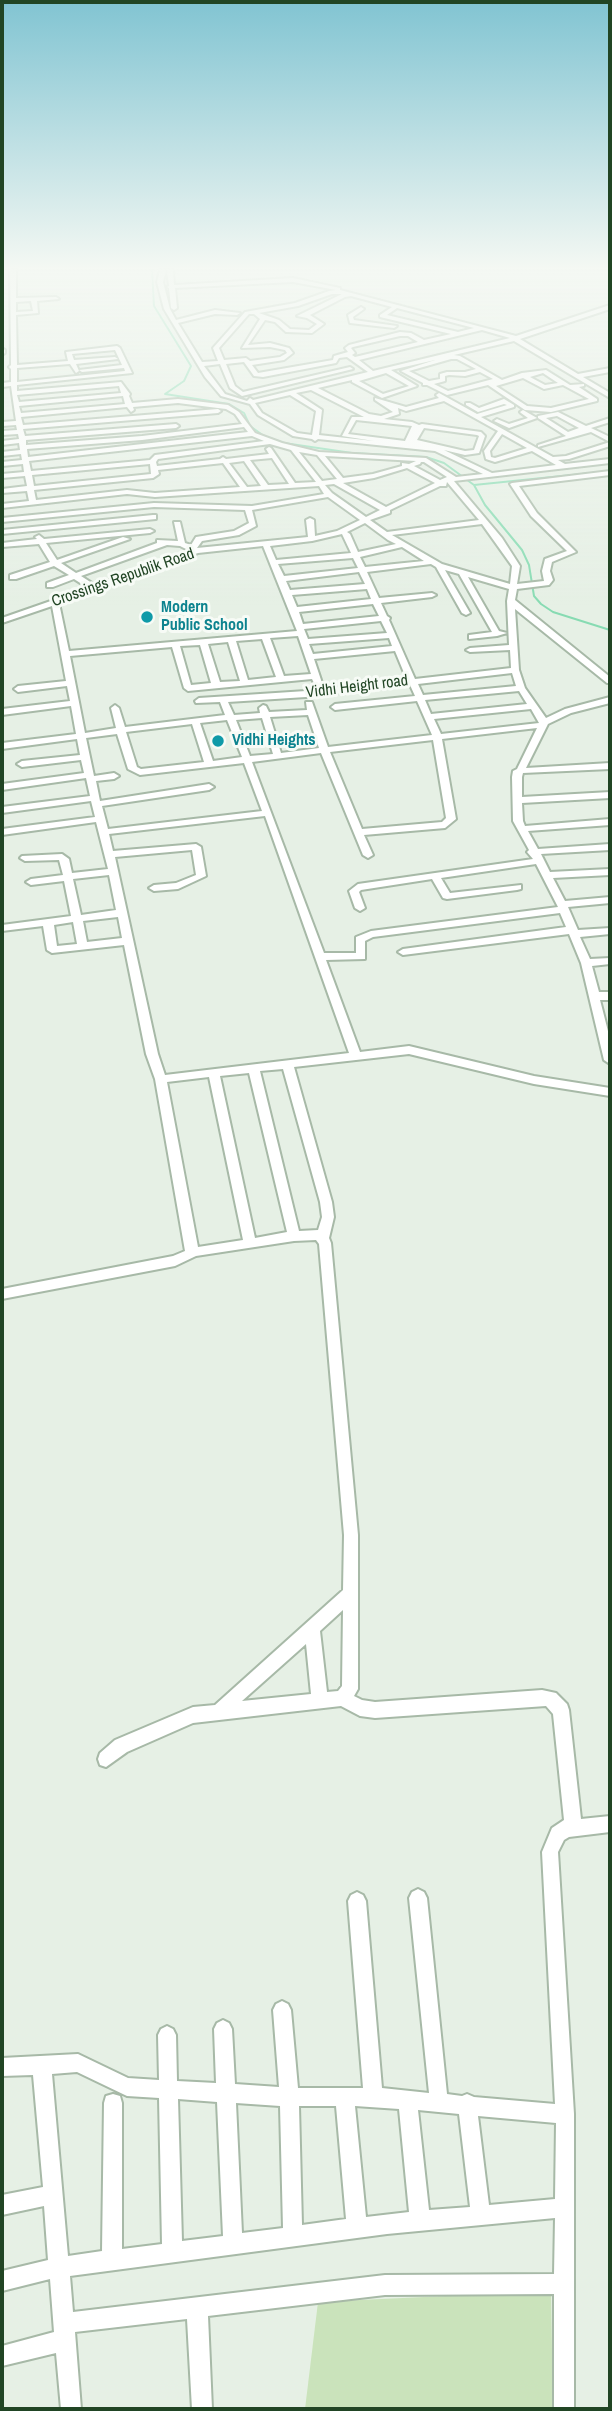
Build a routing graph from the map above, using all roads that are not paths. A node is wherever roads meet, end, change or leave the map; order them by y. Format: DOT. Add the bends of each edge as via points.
graph roads {
  1 [pos="13,383"];
  2 [pos="219,383"];
  3 [pos="230,383"];
  4 [pos="294,383"];
  5 [pos="328,383"];
  6 [pos="333,383"];
  7 [pos="357,383"];
  8 [pos="417,383"];
  9 [pos="418,383"];
  10 [pos="429,383"];
  11 [pos="456,383"];
  12 [pos="479,383"];
  13 [pos="491,383"];
  14 [pos="499,383"];
  15 [pos="536,383"];
  16 [pos="566,383"];
  17 [pos="579,383"];
  18 [pos="586,383"];
  19 [pos="421,384"];
  20 [pos="569,384"];
  21 [pos="483,385"];
  22 [pos="582,385"];
  23 [pos="313,388"];
  24 [pos="70,389"];
  25 [pos="467,389"];
  26 [pos="292,393"];
  27 [pos="127,394"];
  28 [pos="402,396"];
  29 [pos="2,397"];
  30 [pos="14,398"];
  31 [pos="441,398"];
  32 [pos="610,398"];
  33 [pos="71,399"];
  34 [pos="377,399"];
  35 [pos="248,401"];
  36 [pos="509,404"];
  37 [pos="129,406"];
  38 [pos="234,410"];
  39 [pos="75,411"];
  40 [pos="477,413"];
  41 [pos="134,419"];
  42 [pos="244,422"];
  43 [pos="610,422"];
  44 [pos="79,423"];
  45 [pos="2,424"];
  46 [pos="584,428"];
  47 [pos="138,429"];
  48 [pos="502,430"];
  49 [pos="2,433"];
  50 [pos="81,434"];
  51 [pos="253,434"];
  52 [pos="21,435"];
  53 [pos="142,438"];
  54 [pos="315,439"];
  55 [pos="610,440"];
  56 [pos="365,441"];
  57 [pos="2,443"];
  58 [pos="267,443"];
  59 [pos="390,443"];
  60 [pos="439,447"];
  61 [pos="144,448"];
  62 [pos="534,448"];
  63 [pos="294,449"];
  64 [pos="217,450"];
  65 [pos="2,454"];
  66 [pos="319,454"];
  67 [pos="274,456"];
  68 [pos="351,457"];
  69 [pos="372,458"];
  70 [pos="246,459"];
  71 [pos="394,459"];
  72 [pos="426,460"];
  73 [pos="225,462"];
  74 [pos="610,463"];
  75 [pos="2,464"];
  76 [pos="154,465"];
  77 [pos="407,466"];
  78 [pos="564,466"];
  79 [pos="416,471"];
  80 [pos="601,471"];
  81 [pos="30,474"];
  82 [pos="384,474"];
  83 [pos="2,476"];
  84 [pos="403,476"];
  85 [pos="483,476"];
  86 [pos="153,477"];
  87 [pos="368,478"];
  88 [pos="339,481"];
  89 [pos="450,481"];
  90 [pos="318,484"];
  91 [pos="293,485"];
  92 [pos="265,486"];
  93 [pos="31,487"];
  94 [pos="244,487"];
  95 [pos="2,491"];
  96 [pos="151,494"];
  97 [pos="329,495"];
  98 [pos="33,503"];
  99 [pos="154,505"];
  100 [pos="2,506"];
  101 [pos="248,508"];
  102 [pos="386,510"];
  103 [pos="33,516"];
  104 [pos="153,517"];
  105 [pos="2,520"];
  106 [pos="310,520"];
  107 [pos="368,520"];
  108 [pos="483,522"];
  109 [pos="177,524"];
  110 [pos="36,529"];
  111 [pos="2,532"];
  112 [pos="150,532"];
  113 [pos="345,534"];
  114 [pos="385,534"];
  115 [pos="312,539"];
  116 [pos="41,543"];
  117 [pos="165,543"];
  118 [pos="182,544"];
  119 [pos="2,545"];
  120 [pos="403,545"];
  121 [pos="267,546"];
  122 [pos="195,550"];
  123 [pos="82,553"];
  124 [pos="357,555"];
  125 [pos="54,562"];
  126 [pos="274,562"];
  127 [pos="436,564"];
  128 [pos="101,566"];
  129 [pos="364,572"];
  130 [pos="463,574"];
  131 [pos="74,576"];
  132 [pos="13,578"];
  133 [pos="281,579"];
  134 [pos="50,585"];
  135 [pos="370,586"];
  136 [pos="512,587"];
  137 [pos="93,588"];
  138 [pos="285,593"];
  139 [pos="432,595"];
  140 [pos="511,601"];
  141 [pos="55,603"];
  142 [pos="378,603"];
  143 [pos="294,610"];
  144 [pos="466,613"];
  145 [pos="386,618"];
  146 [pos="2,622"];
  147 [pos="512,632"];
  148 [pos="303,634"];
  149 [pos="497,634"];
  150 [pos="392,635"];
  151 [pos="265,637"];
  152 [pos="472,637"];
  153 [pos="232,641"];
  154 [pos="204,643"];
  155 [pos="175,645"];
  156 [pos="513,647"];
  157 [pos="398,648"];
  158 [pos="470,650"];
  159 [pos="65,654"];
  160 [pos="311,657"];
  161 [pos="515,670"];
  162 [pos="316,676"];
  163 [pos="281,680"];
  164 [pos="411,681"];
  165 [pos="610,681"];
  166 [pos="245,682"];
  167 [pos="72,683"];
  168 [pos="216,685"];
  169 [pos="521,688"];
  170 [pos="18,689"];
  171 [pos="321,691"];
  172 [pos="306,694"];
  173 [pos="260,698"];
  174 [pos="223,699"];
  175 [pos="420,699"];
  176 [pos="610,700"];
  177 [pos="199,701"];
  178 [pos="75,703"];
  179 [pos="532,706"];
  180 [pos="335,707"];
  181 [pos="115,708"];
  182 [pos="2,712"];
  183 [pos="312,712"];
  184 [pos="265,716"];
  185 [pos="428,717"];
  186 [pos="231,719"];
  187 [pos="195,721"];
  188 [pos="543,723"];
  189 [pos="121,732"];
  190 [pos="437,736"];
  191 [pos="81,737"];
  192 [pos="2,746"];
  193 [pos="324,749"];
  194 [pos="277,753"];
  195 [pos="85,757"];
  196 [pos="247,758"];
  197 [pos="209,763"];
  198 [pos="22,764"];
  199 [pos="607,766"];
  200 [pos="518,771"];
  201 [pos="114,776"];
  202 [pos="90,777"];
  203 [pos="610,779"];
  204 [pos="2,787"];
  205 [pos="209,787"];
  206 [pos="610,795"];
  207 [pos="517,800"];
  208 [pos="95,801"];
  209 [pos="2,810"];
  210 [pos="268,813"];
  211 [pos="100,819"];
  212 [pos="610,822"];
  213 [pos="521,829"];
  214 [pos="2,832"];
  215 [pos="103,832"];
  216 [pos="360,832"];
  217 [pos="610,847"];
  218 [pos="109,855"];
  219 [pos="368,855"];
  220 [pos="535,856"];
  221 [pos="25,858"];
  222 [pos="113,871"];
  223 [pos="610,872"];
  224 [pos="546,875"];
  225 [pos="70,877"];
  226 [pos="435,877"];
  227 [pos="31,882"];
  228 [pos="517,887"];
  229 [pos="154,888"];
  230 [pos="610,900"];
  231 [pos="563,906"];
  232 [pos="360,908"];
  233 [pos="121,913"];
  234 [pos="78,918"];
  235 [pos="48,922"];
  236 [pos="2,928"];
  237 [pos="610,931"];
  238 [pos="573,932"];
  239 [pos="127,941"];
  240 [pos="82,946"];
  241 [pos="403,951"];
  242 [pos="320,956"];
  243 [pos="610,961"];
  244 [pos="586,963"];
  245 [pos="594,996"];
  246 [pos="610,996"];
  247 [pos="606,1030"];
  248 [pos="355,1054"];
  249 [pos="610,1060"];
  250 [pos="287,1063"];
  251 [pos="253,1067"];
  252 [pos="213,1072"];
  253 [pos="161,1079"];
  254 [pos="610,1091"];
  255 [pos="294,1236"];
  256 [pos="323,1237"];
  257 [pos="250,1241"];
  258 [pos="194,1252"];
  259 [pos="2,1294"];
  260 [pos="350,1594"];
  261 [pos="312,1629"];
  262 [pos="342,1698"];
  263 [pos="320,1700"];
  264 [pos="221,1710"];
  265 [pos="106,1759"];
  266 [pos="610,1824"];
  267 [pos="571,1829"];
  268 [pos="418,1898"];
  269 [pos="357,1901"];
  270 [pos="282,2010"];
  271 [pos="223,2029"];
  272 [pos="167,2035"];
  273 [pos="42,2066"];
  274 [pos="2,2067"];
  275 [pos="170,2089"];
  276 [pos="227,2092"];
  277 [pos="289,2097"];
  278 [pos="373,2097"];
  279 [pos="345,2098"];
  280 [pos="407,2100"];
  281 [pos="439,2103"];
  282 [pos="467,2103"];
  283 [pos="113,2104"];
  284 [pos="565,2114"];
  285 [pos="53,2194"];
  286 [pos="2,2205"];
  287 [pos="562,2208"];
  288 [pos="481,2216"];
  289 [pos="420,2221"];
  290 [pos="357,2228"];
  291 [pos="293,2236"];
  292 [pos="233,2245"];
  293 [pos="172,2252"];
  294 [pos="112,2260"];
  295 [pos="59,2267"];
  296 [pos="2,2281"];
  297 [pos="562,2284"];
  298 [pos="197,2307"];
  299 [pos="64,2331"];
  300 [pos="2,2356"];
  301 [pos="71,2409"];
  302 [pos="201,2409"];
  303 [pos="564,2409"];
  1 -- 30 [label="street"];
  2 -- 35 [label="street"];
  3 -- 4 [label="street" via="246,394"];
  5 -- 35 [label="street"];
  6 -- 23 [label="street"];
  7 -- 19 [label="street" via="382,396"];
  8 -- 19 [label="street"];
  9 -- 19 [label="street"];
  10 -- 19 [label="street"];
  11 -- 25 [label="street"];
  12 -- 21 [label="street"];
  13 -- 21 [label="street"];
  14 -- 20 [label="street" via="491,385 524,408 551,410 595,400"];
  15 -- 20 [label="street" via="544,387"];
  16 -- 20 [label="street"];
  17 -- 22 [label="street"];
  18 -- 32 [label="street"];
  19 -- 25 [label="street" via="447,393"];
  19 -- 31 [label="street"];
  20 -- 22 [label="street"];
  21 -- 25 [label="street"];
  22 -- 32 [label="street"];
  23 -- 26 [label="street"];
  23 -- 34 [label="street" via="368,416 397,414"];
  24 -- 27 [label="street" via="121,384"];
  24 -- 30 [label="street"];
  24 -- 33 [label="street"];
  26 -- 35 [label="street"];
  26 -- 54 [label="street" via="319,410"];
  27 -- 33 [label="street"];
  27 -- 37 [label="street"];
  28 -- 31 [label="street" via="387,400 407,409"];
  29 -- 30 [label="street"];
  30 -- 33 [label="street"];
  30 -- 52 [label="street"];
  31 -- 40 [label="street"];
  33 -- 39 [label="street"];
  35 -- 54 [label="street" via="285,430"];
  35 -- 85 [label="street" via="254,416 288,437 433,453"];
  36 -- 40 [label="street"];
  36 -- 40 [label="street" via="534,418 506,426"];
  36 -- 40 [label="street" via="478,387 451,394"];
  37 -- 38 [label="street" via="178,401"];
  37 -- 39 [label="street"];
  37 -- 41 [label="street"];
  38 -- 41 [label="street"];
  38 -- 42 [label="street"];
  39 -- 44 [label="street"];
  39 -- 52 [label="street"];
  40 -- 48 [label="street"];
  41 -- 44 [label="street"];
  41 -- 47 [label="street"];
  42 -- 47 [label="street"];
  42 -- 51 [label="street"];
  42 -- 53 [label="street"];
  43 -- 46 [label="street"];
  43 -- 55 [label="street" via="596,429"];
  44 -- 50 [label="street"];
  44 -- 52 [label="street"];
  45 -- 52 [label="street"];
  46 -- 46 [label="street" via="558,414 540,417 565,433"];
  47 -- 50 [label="street"];
  48 -- 62 [label="street"];
  48 -- 62 [label="street" via="487,451 488,458"];
  49 -- 52 [label="street"];
  50 -- 52 [label="street"];
  51 -- 58 [label="street"];
  51 -- 61 [label="street"];
  52 -- 53 [label="street"];
  52 -- 57 [label="street"];
  52 -- 61 [label="street"];
  52 -- 65 [label="street"];
  52 -- 75 [label="street"];
  52 -- 81 [label="street"];
  53 -- 61 [label="street"];
  54 -- 56 [label="street"];
  55 -- 55 [label="street" via="561,458 539,447 592,430"];
  56 -- 59 [label="street"];
  56 -- 59 [label="street" via="344,435 351,419 415,425 407,443"];
  58 -- 63 [label="street"];
  58 -- 64 [label="street"];
  58 -- 67 [label="street"];
  59 -- 60 [label="street"];
  60 -- 60 [label="street" via="476,453 482,436 420,426 413,439"];
  60 -- 85 [label="street"];
  62 -- 78 [label="street"];
  63 -- 66 [label="street"];
  63 -- 90 [label="street"];
  64 -- 73 [label="street"];
  64 -- 76 [label="street" via="155,457"];
  66 -- 68 [label="street"];
  66 -- 88 [label="street"];
  67 -- 70 [label="street"];
  67 -- 91 [label="street"];
  68 -- 69 [label="street"];
  68 -- 87 [label="street"];
  69 -- 71 [label="street"];
  69 -- 82 [label="street"];
  70 -- 73 [label="street"];
  70 -- 92 [label="street"];
  71 -- 72 [label="street"];
  71 -- 77 [label="street"];
  72 -- 77 [label="street"];
  72 -- 89 [label="street"];
  73 -- 76 [label="street"];
  73 -- 94 [label="street"];
  74 -- 78 [label="street"];
  74 -- 80 [label="street"];
  76 -- 81 [label="street"];
  76 -- 86 [label="street"];
  77 -- 79 [label="street"];
  77 -- 82 [label="street"];
  78 -- 85 [label="street"];
  79 -- 84 [label="street"];
  79 -- 89 [label="street"];
  80 -- 85 [label="street"];
  80 -- 136 [label="street" via="514,484 534,514 572,551 549,560 548,582"];
  81 -- 83 [label="street"];
  81 -- 93 [label="street"];
  82 -- 87 [label="street"];
  85 -- 89 [label="street, Crossings Republik Road"];
  86 -- 93 [label="street"];
  86 -- 96 [label="street"];
  87 -- 88 [label="street"];
  88 -- 90 [label="street"];
  88 -- 102 [label="street"];
  89 -- 102 [label="street, Crossings Republik Road"];
  89 -- 108 [label="street"];
  90 -- 91 [label="street"];
  90 -- 97 [label="street"];
  91 -- 92 [label="street"];
  92 -- 94 [label="street"];
  93 -- 95 [label="street"];
  93 -- 98 [label="street"];
  94 -- 96 [label="street"];
  96 -- 98 [label="street" via="127,492"];
  96 -- 99 [label="street"];
  97 -- 101 [label="street"];
  97 -- 107 [label="street"];
  98 -- 100 [label="street"];
  99 -- 101 [label="street"];
  99 -- 103 [label="street"];
  99 -- 104 [label="street"];
  101 -- 122 [label="street" via="253,524 236,533 199,539"];
  102 -- 107 [label="street, Crossings Republik Road"];
  103 -- 105 [label="street"];
  103 -- 110 [label="street"];
  104 -- 110 [label="street"];
  104 -- 112 [label="street"];
  106 -- 115 [label="street"];
  107 -- 113 [label="street"];
  107 -- 114 [label="street"];
  107 -- 115 [label="street, Crossings Republik Road"];
  108 -- 114 [label="street"];
  108 -- 136 [label="street" via="516,566"];
  109 -- 118 [label="street"];
  110 -- 111 [label="street"];
  110 -- 116 [label="street"];
  112 -- 116 [label="street"];
  112 -- 117 [label="street" via="153,539"];
  112 -- 123 [label="street"];
  113 -- 121 [label="street"];
  113 -- 124 [label="street"];
  114 -- 120 [label="street"];
  115 -- 122 [label="street, Crossings Republik Road"];
  116 -- 119 [label="street"];
  116 -- 125 [label="street"];
  117 -- 118 [label="street"];
  117 -- 128 [label="street"];
  118 -- 122 [label="street"];
  120 -- 124 [label="street"];
  120 -- 127 [label="street"];
  121 -- 126 [label="street"];
  121 -- 141 [label="street" via="193,555"];
  122 -- 137 [label="street, Crossings Republik Road"];
  123 -- 125 [label="street"];
  123 -- 128 [label="street"];
  124 -- 126 [label="street"];
  124 -- 129 [label="street"];
  125 -- 131 [label="street"];
  125 -- 132 [label="street"];
  126 -- 133 [label="street"];
  127 -- 129 [label="street"];
  127 -- 130 [label="street"];
  127 -- 144 [label="street"];
  128 -- 131 [label="street"];
  129 -- 133 [label="street"];
  129 -- 135 [label="street"];
  130 -- 136 [label="street"];
  130 -- 149 [label="street"];
  131 -- 134 [label="street"];
  131 -- 137 [label="street"];
  133 -- 138 [label="street"];
  135 -- 138 [label="street"];
  135 -- 142 [label="street"];
  136 -- 140 [label="street"];
  137 -- 141 [label="street, Crossings Republik Road"];
  138 -- 143 [label="street"];
  139 -- 142 [label="street"];
  140 -- 147 [label="street"];
  140 -- 165 [label="street"];
  141 -- 146 [label="street"];
  141 -- 159 [label="street"];
  142 -- 143 [label="street"];
  142 -- 145 [label="street"];
  143 -- 148 [label="street"];
  145 -- 148 [label="street"];
  145 -- 150 [label="street"];
  147 -- 149 [label="street"];
  147 -- 156 [label="street"];
  148 -- 150 [label="street"];
  148 -- 151 [label="street"];
  148 -- 160 [label="street"];
  149 -- 152 [label="street"];
  150 -- 157 [label="street"];
  151 -- 153 [label="street"];
  151 -- 163 [label="street"];
  153 -- 154 [label="street"];
  153 -- 166 [label="street"];
  154 -- 155 [label="street"];
  154 -- 168 [label="street"];
  155 -- 159 [label="street"];
  155 -- 168 [label="street" via="187,687"];
  156 -- 158 [label="street"];
  156 -- 161 [label="street"];
  157 -- 160 [label="street"];
  157 -- 164 [label="street"];
  159 -- 167 [label="street"];
  160 -- 162 [label="street"];
  161 -- 164 [label="street, Vidhi Height road"];
  161 -- 169 [label="street"];
  162 -- 163 [label="street"];
  162 -- 171 [label="street"];
  163 -- 166 [label="street"];
  164 -- 171 [label="street, Vidhi Height road"];
  164 -- 175 [label="street"];
  166 -- 168 [label="street"];
  167 -- 170 [label="street"];
  167 -- 178 [label="street"];
  169 -- 175 [label="street"];
  169 -- 179 [label="street"];
  171 -- 172 [label="street, Vidhi Height road"];
  172 -- 173 [label="street, Vidhi Height road"];
  172 -- 183 [label="street"];
  173 -- 174 [label="street, Vidhi Height road"];
  173 -- 184 [label="street"];
  174 -- 177 [label="street, Vidhi Height road"];
  174 -- 186 [label="street"];
  175 -- 180 [label="street"];
  175 -- 185 [label="street"];
  176 -- 188 [label="street" via="568,710"];
  178 -- 182 [label="street"];
  178 -- 191 [label="street"];
  179 -- 185 [label="street"];
  179 -- 188 [label="street"];
  181 -- 189 [label="street"];
  183 -- 184 [label="street"];
  183 -- 193 [label="street"];
  184 -- 186 [label="street"];
  184 -- 194 [label="street"];
  185 -- 190 [label="street"];
  186 -- 187 [label="street"];
  186 -- 196 [label="street"];
  187 -- 189 [label="street"];
  187 -- 197 [label="street"];
  188 -- 190 [label="street"];
  188 -- 200 [label="street"];
  189 -- 191 [label="street"];
  189 -- 197 [label="street" via="136,771"];
  190 -- 193 [label="street"];
  190 -- 216 [label="street" via="451,823"];
  191 -- 192 [label="street"];
  191 -- 195 [label="street"];
  193 -- 194 [label="street"];
  193 -- 216 [label="street"];
  194 -- 196 [label="street"];
  195 -- 198 [label="street"];
  195 -- 202 [label="street"];
  196 -- 197 [label="street"];
  196 -- 210 [label="street"];
  199 -- 200 [label="street"];
  199 -- 203 [label="street"];
  200 -- 207 [label="street"];
  201 -- 202 [label="street"];
  202 -- 204 [label="street"];
  202 -- 208 [label="street"];
  205 -- 208 [label="street"];
  206 -- 207 [label="street"];
  207 -- 213 [label="street"];
  208 -- 209 [label="street"];
  208 -- 211 [label="street"];
  210 -- 215 [label="street"];
  210 -- 242 [label="street"];
  211 -- 214 [label="street"];
  211 -- 215 [label="street"];
  212 -- 213 [label="street"];
  213 -- 220 [label="street"];
  215 -- 218 [label="street"];
  216 -- 219 [label="street"];
  217 -- 220 [label="street"];
  218 -- 222 [label="street"];
  218 -- 229 [label="street" via="196,846 201,876 178,886"];
  220 -- 224 [label="street"];
  220 -- 226 [label="street"];
  221 -- 225 [label="street" via="62,857"];
  222 -- 225 [label="street"];
  222 -- 233 [label="street"];
  223 -- 224 [label="street"];
  224 -- 231 [label="street"];
  225 -- 227 [label="street"];
  225 -- 234 [label="street"];
  226 -- 228 [label="street" via="447,895"];
  226 -- 232 [label="street" via="356,888"];
  230 -- 231 [label="street"];
  231 -- 238 [label="street"];
  231 -- 242 [label="street" via="371,934 360,939 361,957"];
  233 -- 234 [label="street"];
  233 -- 239 [label="street"];
  234 -- 235 [label="street"];
  234 -- 240 [label="street"];
  235 -- 236 [label="street"];
  235 -- 240 [label="street" via="52,950"];
  237 -- 238 [label="street"];
  238 -- 241 [label="street"];
  238 -- 244 [label="street"];
  239 -- 240 [label="street"];
  239 -- 253 [label="street"];
  242 -- 248 [label="street"];
  243 -- 244 [label="street"];
  244 -- 245 [label="street"];
  245 -- 246 [label="street"];
  245 -- 247 [label="street"];
  247 -- 249 [label="street"];
  248 -- 250 [label="street"];
  248 -- 254 [label="street" via="409,1050 534,1080"];
  250 -- 251 [label="street"];
  250 -- 256 [label="street" via="326,1202 328,1223"];
  251 -- 252 [label="street"];
  251 -- 255 [label="street"];
  252 -- 253 [label="street"];
  252 -- 257 [label="street"];
  253 -- 258 [label="street"];
  255 -- 256 [label="street"];
  255 -- 257 [label="street"];
  256 -- 260 [label="street" via="348,1498"];
  257 -- 258 [label="street"];
  258 -- 259 [label="street" via="174,1261"];
  260 -- 261 [label="street"];
  260 -- 262 [label="street" via="349,1689"];
  261 -- 263 [label="street"];
  261 -- 264 [label="street"];
  262 -- 263 [label="street"];
  262 -- 267 [label="street" via="375,1710 550,1699 564,1720"];
  263 -- 264 [label="street"];
  264 -- 265 [label="street" via="166,1725 121,1746"];
  266 -- 267 [label="street"];
  267 -- 284 [label="street" via="558,1834 550,1852"];
  268 -- 281 [label="street"];
  269 -- 278 [label="street"];
  270 -- 277 [label="street"];
  271 -- 276 [label="street"];
  272 -- 275 [label="street"];
  273 -- 274 [label="street"];
  273 -- 275 [label="street" via="78,2063 127,2087"];
  273 -- 285 [label="street"];
  275 -- 276 [label="street"];
  275 -- 293 [label="street"];
  276 -- 277 [label="street"];
  276 -- 292 [label="street"];
  277 -- 279 [label="street"];
  277 -- 291 [label="street"];
  278 -- 279 [label="street"];
  278 -- 280 [label="street"];
  279 -- 290 [label="street"];
  280 -- 281 [label="street"];
  280 -- 289 [label="street"];
  281 -- 282 [label="street"];
  282 -- 284 [label="street"];
  282 -- 288 [label="street"];
  283 -- 294 [label="street"];
  284 -- 287 [label="street"];
  285 -- 286 [label="street"];
  285 -- 295 [label="street"];
  287 -- 288 [label="street"];
  287 -- 297 [label="street"];
  288 -- 289 [label="street"];
  289 -- 290 [label="street"];
  290 -- 291 [label="street"];
  291 -- 292 [label="street"];
  292 -- 293 [label="street"];
  293 -- 294 [label="street"];
  294 -- 295 [label="street"];
  295 -- 296 [label="street"];
  295 -- 299 [label="street"];
  297 -- 298 [label="street" via="384,2285"];
  297 -- 303 [label="street"];
  298 -- 299 [label="street"];
  298 -- 302 [label="street"];
  299 -- 300 [label="street"];
  299 -- 301 [label="street"];
}
